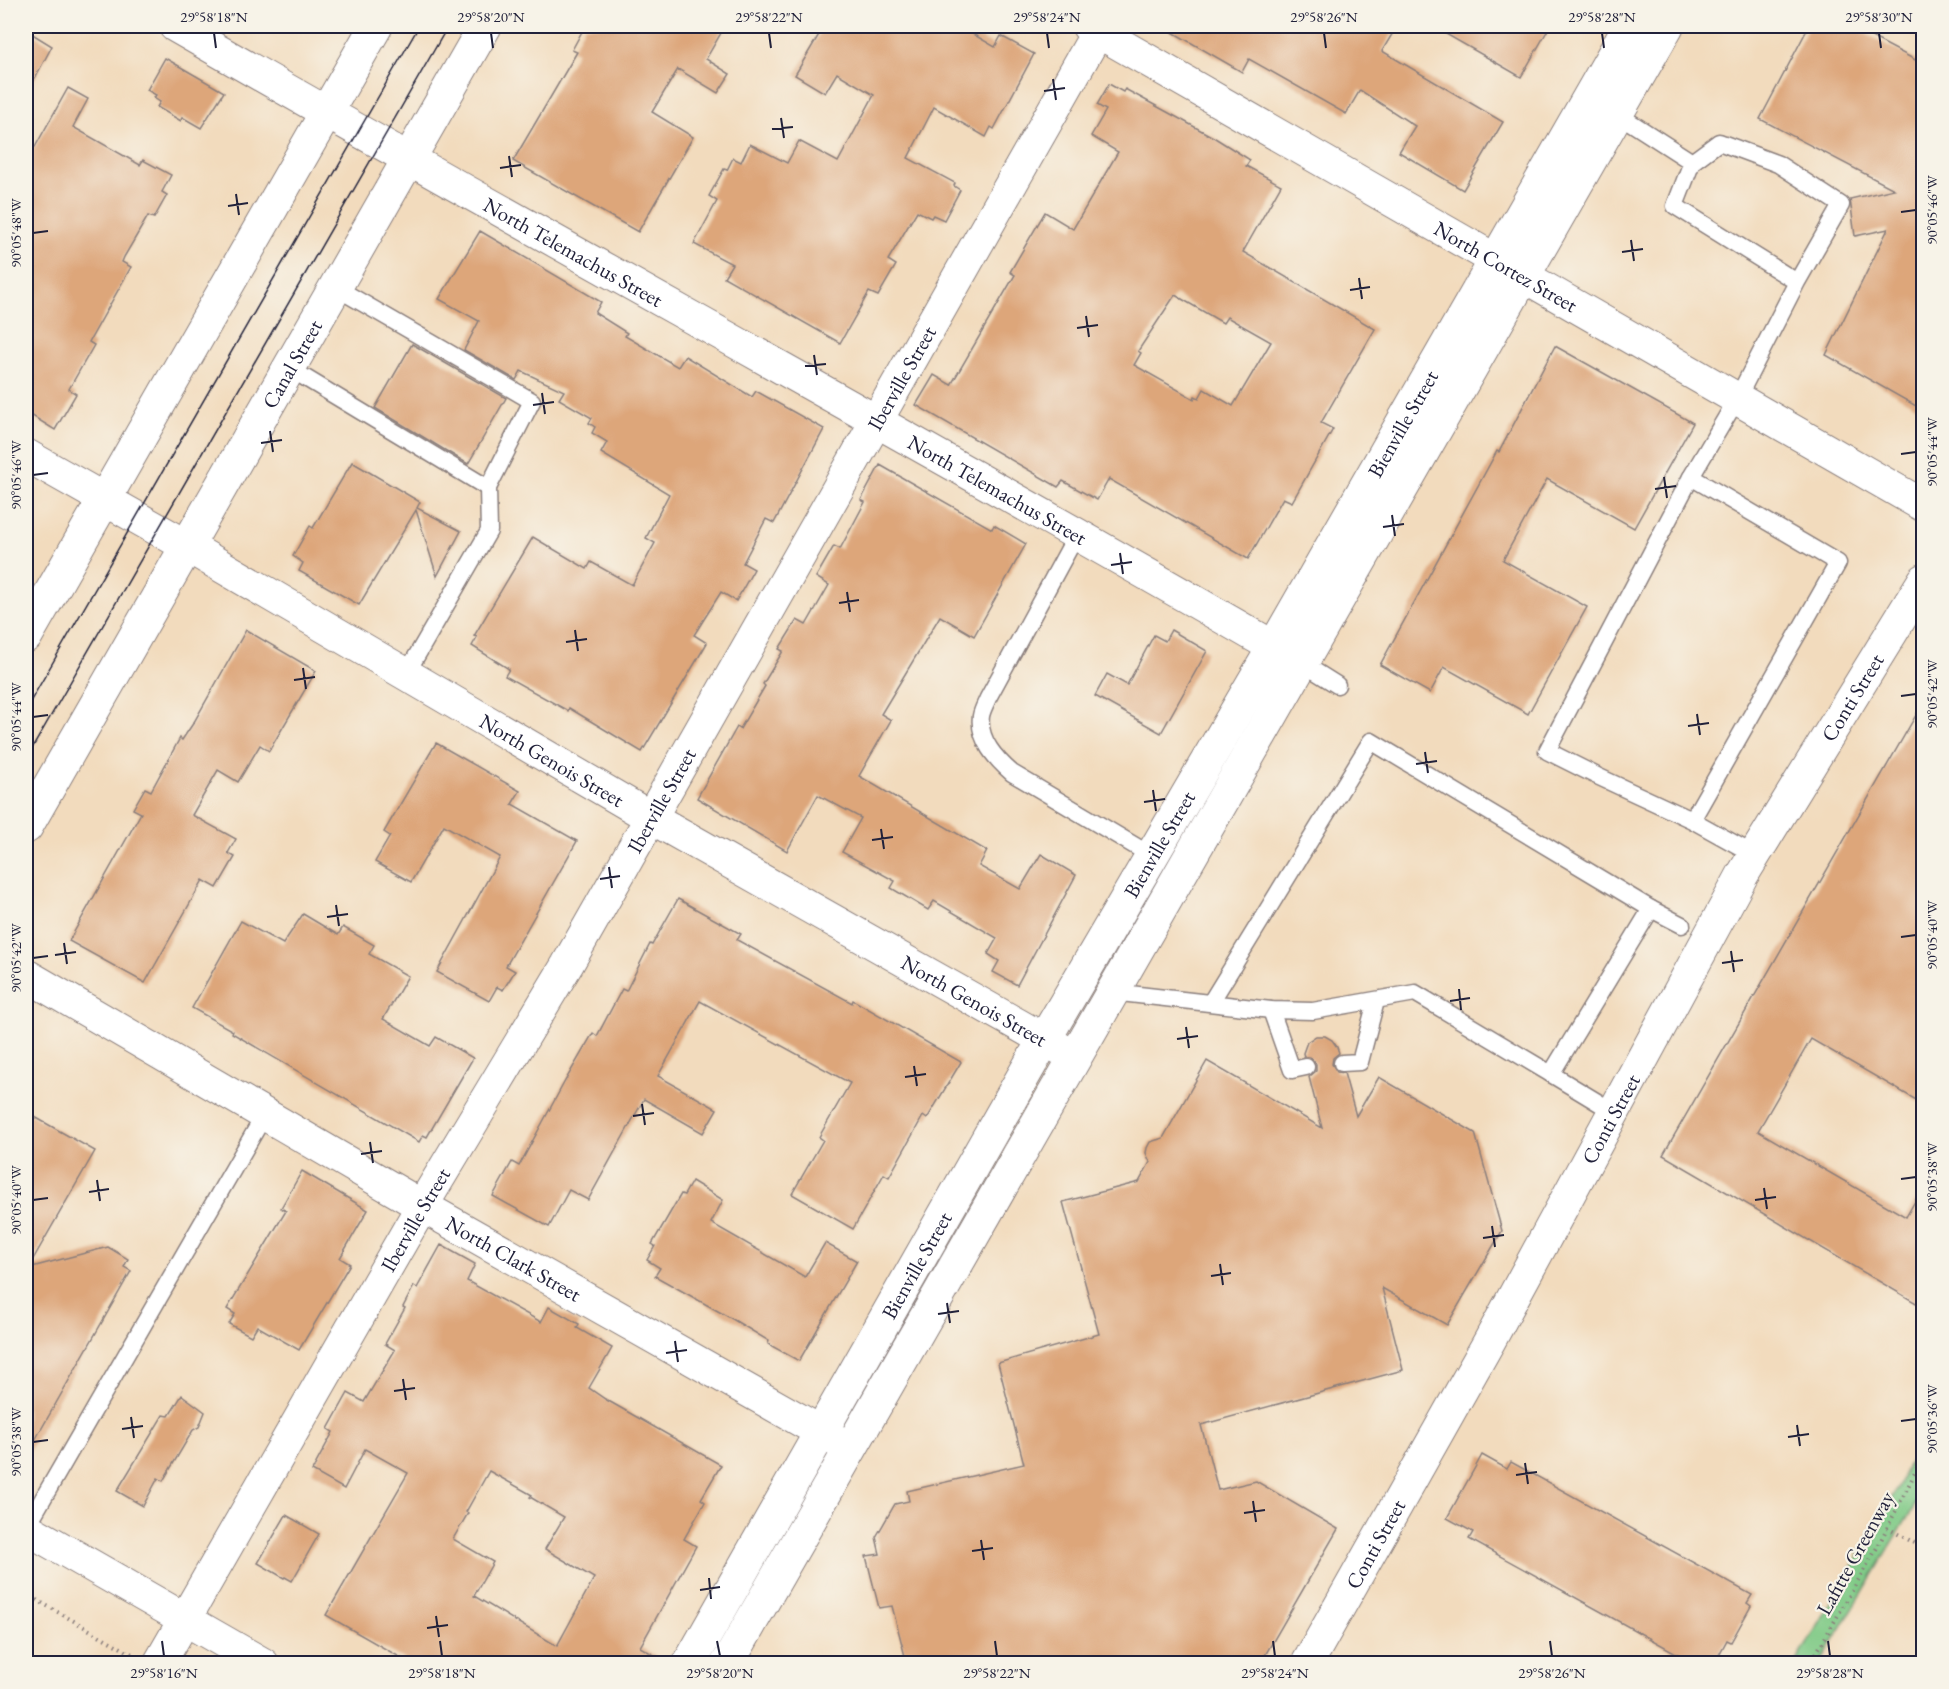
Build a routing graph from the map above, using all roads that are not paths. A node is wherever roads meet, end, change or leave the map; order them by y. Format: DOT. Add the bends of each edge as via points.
graph roads {
  1 [pos="174,26"];
  2 [pos="376,26"];
  3 [pos="485,26"];
  4 [pos="1630,26"];
  5 [pos="1666,26"];
  6 [pos="1096,27"];
  7 [pos="326,112"];
  8 [pos="1616,113"];
  9 [pos="409,159"];
  10 [pos="1692,162"];
  11 [pos="1508,268"];
  12 [pos="1797,282"];
  13 [pos="335,287"];
  14 [pos="289,368"];
  15 [pos="1737,399"];
  16 [pos="876,419"];
  17 [pos="26,455"];
  18 [pos="1691,477"];
  19 [pos="488,488"];
  20 [pos="103,500"];
  21 [pos="1923,506"];
  22 [pos="1077,534"];
  23 [pos="187,546"];
  24 [pos="1923,580"];
  25 [pos="26,636"];
  26 [pos="1274,647"];
  27 [pos="1302,663"];
  28 [pos="405,674"];
  29 [pos="1337,685"];
  30 [pos="650,817"];
  31 [pos="1692,820"];
  32 [pos="26,827"];
  33 [pos="1755,855"];
  34 [pos="1152,856"];
  35 [pos="1651,909"];
  36 [pos="1682,925"];
  37 [pos="26,975"];
  38 [pos="1112,992"];
  39 [pos="1376,1001"];
  40 [pos="1211,1002"];
  41 [pos="1271,1010"];
  42 [pos="1044,1040"];
  43 [pos="1075,1057"];
  44 [pos="1342,1063"];
  45 [pos="1306,1067"];
  46 [pos="1551,1074"];
  47 [pos="1614,1112"];
  48 [pos="265,1114"];
  49 [pos="422,1206"];
  50 [pos="820,1433"];
  51 [pos="850,1448"];
  52 [pos="26,1528"];
  53 [pos="185,1620"];
  54 [pos="159,1664"];
  55 [pos="263,1664"];
  56 [pos="688,1664"];
  57 [pos="727,1664"];
  58 [pos="1307,1664"];
  1 -- 7 [label="street, North Telemachus Street"];
  2 -- 7 [label="street"];
  3 -- 9 [label="street, Canal Street"];
  4 -- 11 [label="street, Bienville Street"];
  5 -- 8 [label="street, Bienville Street"];
  6 -- 11 [label="street, North Cortez Street"];
  6 -- 16 [label="street, Iberville Street"];
  7 -- 9 [label="street, North Telemachus Street"];
  7 -- 20 [label="street"];
  8 -- 10 [label="lane"];
  8 -- 11 [label="street, Bienville Street"];
  9 -- 13 [label="street, Canal Street"];
  9 -- 16 [label="street, North Telemachus Street"];
  10 -- 12 [label="lane" via="1675,206"];
  10 -- 12 [label="lane" via="1719,142 1778,164 1840,205"];
  11 -- 15 [label="street, North Cortez Street"];
  11 -- 26 [label="street, Bienville Street"];
  11 -- 27 [label="street, Bienville Street"];
  12 -- 15 [label="lane"];
  13 -- 14 [label="street, Canal Street"];
  13 -- 19 [label="lane" via="532,401"];
  14 -- 19 [label="lane"];
  14 -- 23 [label="street, Canal Street"];
  15 -- 18 [label="lane"];
  15 -- 21 [label="street, North Cortez Street"];
  16 -- 22 [label="street, North Telemachus Street"];
  16 -- 30 [label="street, Iberville Street"];
  17 -- 20 [label="street, North Genois Street"];
  18 -- 31 [label="lane" via="1838,563"];
  18 -- 31 [label="lane" via="1547,751"];
  19 -- 28 [label="lane" via="489,531"];
  20 -- 23 [label="street, North Genois Street"];
  20 -- 25 [label="street"];
  22 -- 26 [label="street, North Telemachus Street"];
  22 -- 34 [label="lane" via="988,698 981,716 983,736 995,758 1012,773"];
  23 -- 28 [label="street, North Genois Street"];
  23 -- 32 [label="street, Canal Street"];
  24 -- 33 [label="street, Conti Street"];
  26 -- 27 [label="street, North Telemachus Street"];
  26 -- 34 [label="street, Bienville Street"];
  27 -- 29 [label="lane"];
  27 -- 38 [label="street, Bienville Street"];
  28 -- 30 [label="street, North Genois Street"];
  30 -- 42 [label="street, North Genois Street"];
  30 -- 49 [label="street, Iberville Street" via="567,966"];
  31 -- 33 [label="lane"];
  33 -- 47 [label="street, Conti Street"];
  34 -- 42 [label="street, Bienville Street"];
  35 -- 36 [label="lane"];
  35 -- 40 [label="lane" via="1371,741"];
  35 -- 46 [label="lane"];
  37 -- 48 [label="street, North Clark Street"];
  38 -- 40 [label="lane"];
  38 -- 43 [label="street, Bienville Street"];
  39 -- 41 [label="lane" via="1313,1011"];
  39 -- 44 [label="lane" via="1360,1062"];
  39 -- 46 [label="lane" via="1415,993"];
  40 -- 41 [label="lane"];
  41 -- 45 [label="lane" via="1292,1070"];
  42 -- 43 [label="street, North Genois Street"];
  42 -- 50 [label="street, Bienville Street"];
  43 -- 51 [label="street, Bienville Street"];
  46 -- 47 [label="lane"];
  47 -- 58 [label="street, Conti Street"];
  48 -- 49 [label="street, North Clark Street"];
  48 -- 52 [label="lane"];
  49 -- 50 [label="street, North Clark Street"];
  49 -- 53 [label="street, Iberville Street"];
  50 -- 51 [label="street, North Clark Street"];
  50 -- 56 [label="street, Bienville Street"];
  51 -- 57 [label="street, Bienville Street"];
  52 -- 53 [label="street"];
  53 -- 54 [label="street, Iberville Street"];
  53 -- 55 [label="street"];
}
